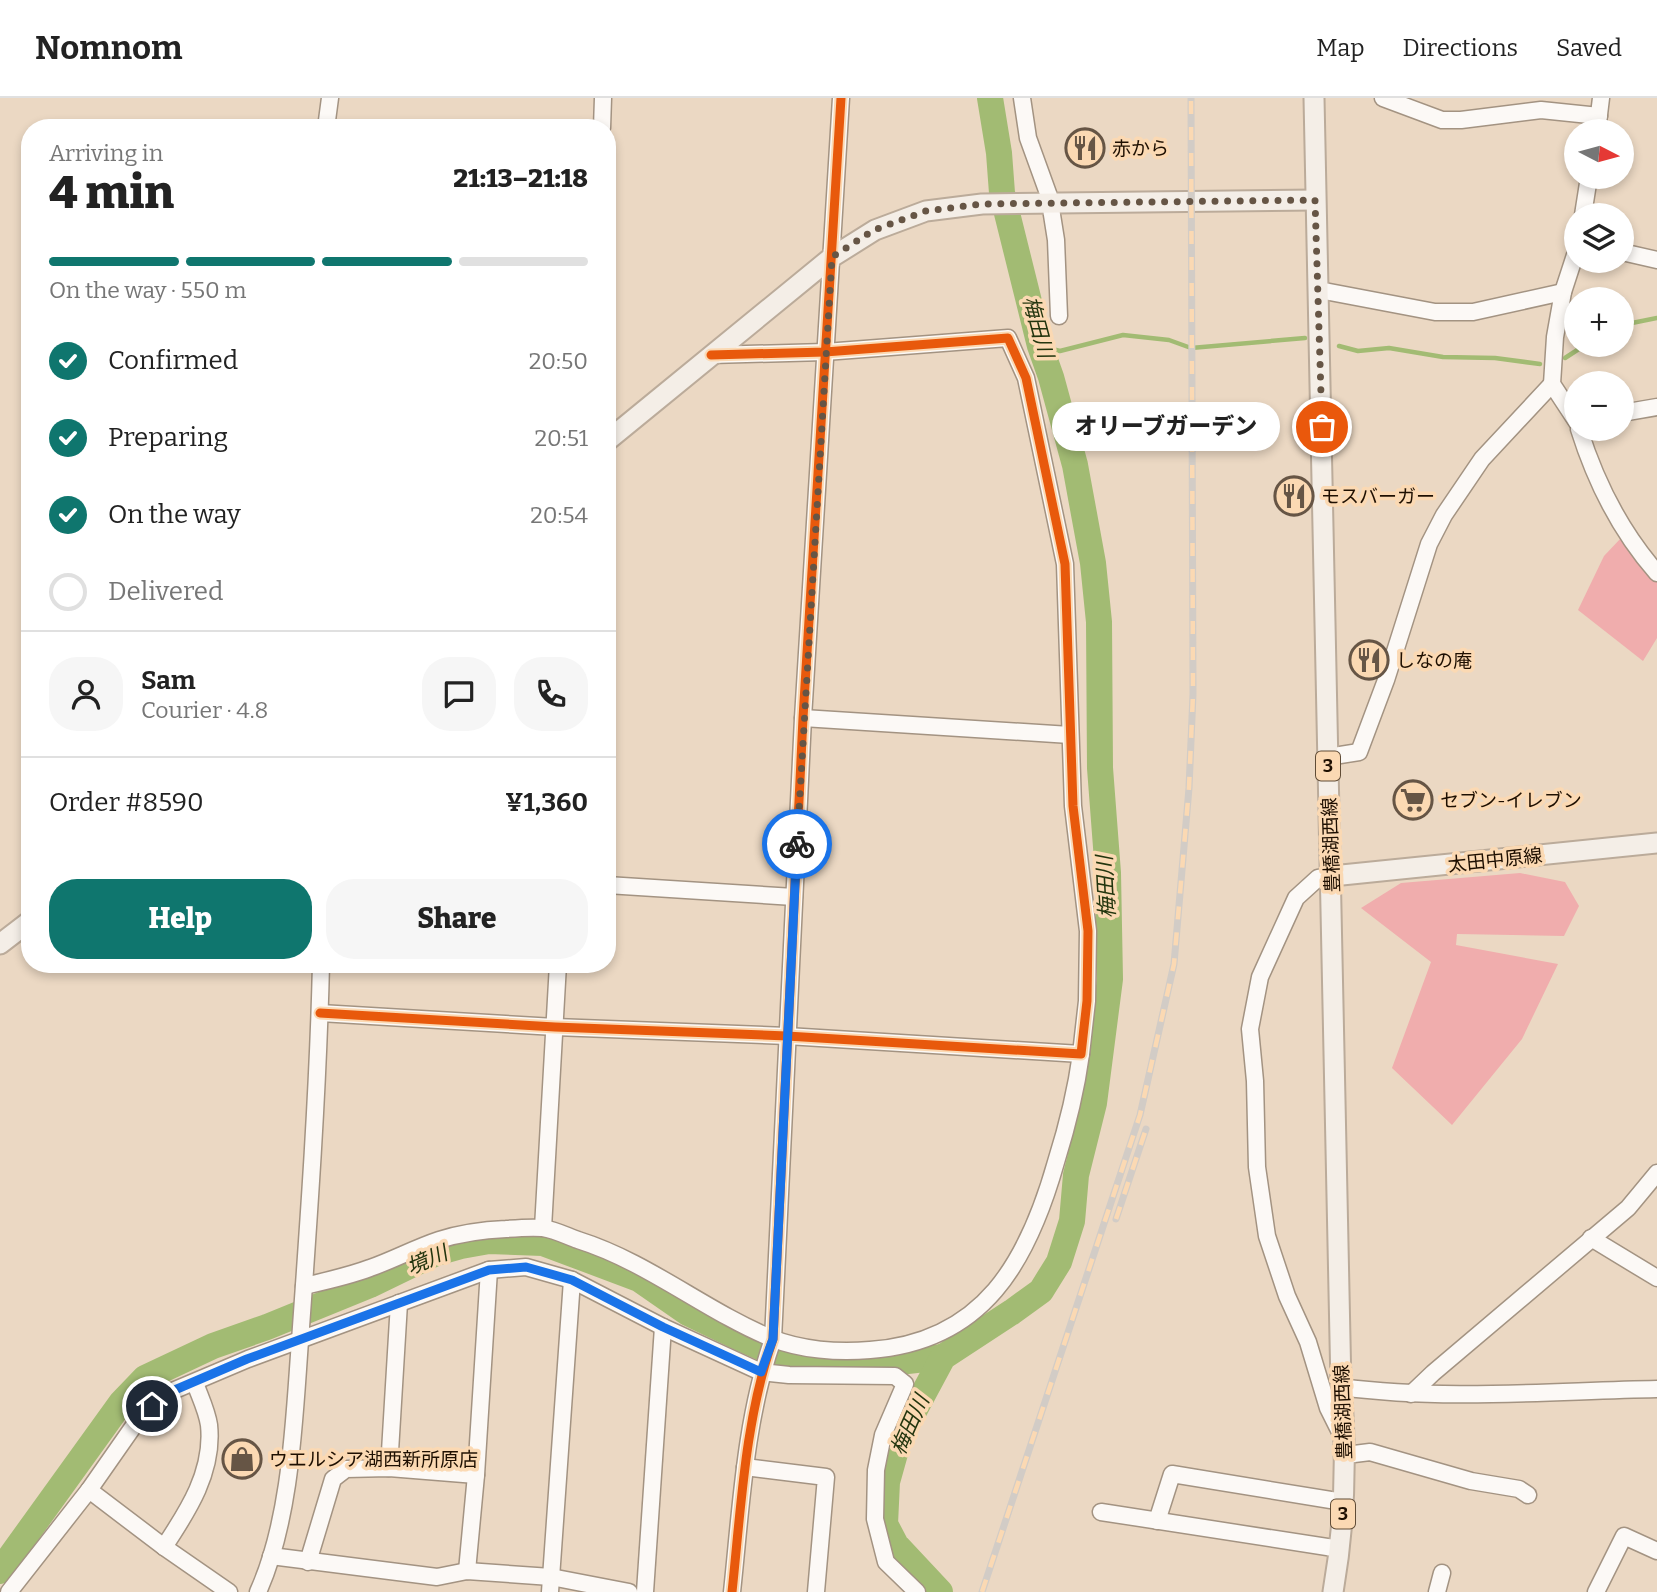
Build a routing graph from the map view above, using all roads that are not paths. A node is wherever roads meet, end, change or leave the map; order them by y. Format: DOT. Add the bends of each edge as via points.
graph roads {
  1 [pos="330,98"];
  2 [pos="603,98"];
  3 [pos="841,98"];
  4 [pos="1021,98"];
  5 [pos="1314,98"];
  6 [pos="1383,98"];
  7 [pos="1601,98"];
  8 [pos="327,119"];
  9 [pos="602,119"];
  10 [pos="1578,119"];
  11 [pos="1599,119"];
  12 [pos="1315,200"];
  13 [pos="1047,204"];
  14 [pos="1634,255"];
  15 [pos="832,257"];
  16 [pos="1657,260"];
  17 [pos="1569,273"];
  18 [pos="1319,290"];
  19 [pos="1563,292"];
  20 [pos="1059,316"];
  21 [pos="825,352"];
  22 [pos="711,355"];
  23 [pos="1552,384"];
  24 [pos="1564,402"];
  25 [pos="1657,407"];
  26 [pos="1634,411"];
  27 [pos="616,434"];
  28 [pos="1583,441"];
  29 [pos="1657,573"];
  30 [pos="803,718"];
  31 [pos="1070,734"];
  32 [pos="1328,757"];
  33 [pos="1657,843"];
  34 [pos="1332,876"];
  35 [pos="616,886"];
  36 [pos="794,897"];
  37 [pos="21,928"];
  38 [pos="0,944"];
  39 [pos="321,973"];
  40 [pos="558,973"];
  41 [pos="320,1013"];
  42 [pos="555,1027"];
  43 [pos="787,1036"];
  44 [pos="1081,1054"];
  45 [pos="1657,1173"];
  46 [pos="544,1228"];
  47 [pos="1591,1238"];
  48 [pos="489,1270"];
  49 [pos="1657,1278"];
  50 [pos="572,1280"];
  51 [pos="303,1291"];
  52 [pos="399,1303"];
  53 [pos="663,1327"];
  54 [pos="773,1339"];
  55 [pos="300,1340"];
  56 [pos="761,1372"];
  57 [pos="195,1383"];
  58 [pos="1341,1387"];
  59 [pos="1657,1389"];
  60 [pos="1410,1394"];
  61 [pos="1346,1450"];
  62 [pos="390,1468"];
  63 [pos="746,1468"];
  64 [pos="476,1475"];
  65 [pos="89,1490"];
  66 [pos="1528,1495"];
  67 [pos="1343,1502"];
  68 [pos="1101,1512"];
  69 [pos="1157,1521"];
  70 [pos="164,1547"];
  71 [pos="1340,1549"];
  72 [pos="1657,1551"];
  73 [pos="271,1556"];
  74 [pos="307,1562"];
  75 [pos="467,1571"];
  76 [pos="1442,1573"];
  77 [pos="550,1584"];
  78 [pos="9,1592"];
  79 [pos="229,1592"];
  80 [pos="258,1592"];
  81 [pos="629,1592"];
  82 [pos="645,1592"];
  83 [pos="732,1592"];
  84 [pos="816,1592"];
  85 [pos="918,1592"];
  86 [pos="1333,1592"];
  87 [pos="1437,1592"];
  88 [pos="1596,1592"];
  1 -- 8 [label="street"];
  2 -- 9 [label="street"];
  3 -- 15 [label="street"];
  4 -- 13 [label="street"];
  5 -- 12 [label="main road, 豊橋湖西線 / 3"];
  6 -- 10 [label="street" via="1442,120 1541,110"];
  7 -- 11 [label="street"];
  12 -- 13 [label="main road"];
  12 -- 18 [label="main road, 豊橋湖西線 / 3"];
  13 -- 15 [label="main road" via="982,204 926,211 874,230"];
  13 -- 20 [label="street" via="1056,240"];
  14 -- 16 [label="street"];
  15 -- 21 [label="street"];
  15 -- 22 [label="main road"];
  17 -- 19 [label="street"];
  18 -- 19 [label="street" via="1435,312 1473,312"];
  18 -- 32 [label="main road, 豊橋湖西線 / 3"];
  19 -- 23 [label="street"];
  21 -- 22 [label="street"];
  21 -- 30 [label="street"];
  21 -- 31 [label="street" via="1008,338 1026,378 1065,564"];
  22 -- 27 [label="main road"];
  23 -- 24 [label="street"];
  23 -- 32 [label="street" via="1482,459 1444,514 1429,544 1359,752"];
  25 -- 26 [label="street"];
  28 -- 29 [label="street" via="1611,505"];
  30 -- 31 [label="street"];
  30 -- 36 [label="street"];
  31 -- 44 [label="street" via="1073,806 1088,931"];
  32 -- 34 [label="main road, 豊橋湖西線 / 3"];
  33 -- 34 [label="main road, 太田中原線"];
  34 -- 58 [label="main road, 豊橋湖西線 / 3"];
  34 -- 61 [label="street" via="1318,878 1296,898 1260,977 1250,1029 1257,1167 1267,1236"];
  35 -- 36 [label="street"];
  36 -- 43 [label="street"];
  37 -- 38 [label="main road"];
  39 -- 41 [label="street"];
  40 -- 42 [label="street"];
  41 -- 42 [label="street"];
  41 -- 51 [label="street"];
  42 -- 43 [label="street"];
  42 -- 46 [label="street"];
  43 -- 44 [label="street"];
  43 -- 54 [label="street"];
  44 -- 54 [label="street" via="1064,1137 1033,1233 1010,1273 986,1301 922,1340 885,1349 825,1350"];
  45 -- 47 [label="street" via="1628,1208"];
  46 -- 51 [label="street" via="475,1231 438,1240"];
  46 -- 54 [label="street" via="627,1258"];
  47 -- 49 [label="street"];
  47 -- 60 [label="street"];
  48 -- 50 [label="street" via="526,1267"];
  48 -- 52 [label="street"];
  48 -- 64 [label="street"];
  50 -- 53 [label="street"];
  50 -- 77 [label="street"];
  51 -- 55 [label="street"];
  52 -- 55 [label="street"];
  52 -- 62 [label="street"];
  53 -- 56 [label="street"];
  53 -- 82 [label="street"];
  54 -- 56 [label="street"];
  55 -- 57 [label="street"];
  55 -- 73 [label="street" via="289,1459"];
  56 -- 63 [label="street"];
  56 -- 85 [label="street" via="895,1376 905,1384 883,1435 876,1470 875,1519 886,1562"];
  57 -- 65 [label="street" via="163,1395 140,1417"];
  57 -- 70 [label="street" via="209,1424 206,1459 188,1510"];
  58 -- 60 [label="street"];
  58 -- 61 [label="main road, 豊橋湖西線 / 3"];
  59 -- 60 [label="street"];
  61 -- 66 [label="street" via="1370,1452"];
  61 -- 67 [label="main road, 豊橋湖西線 / 3"];
  62 -- 64 [label="street"];
  62 -- 74 [label="street" via="346,1469 333,1479"];
  63 -- 83 [label="street"];
  63 -- 84 [label="street" via="826,1477"];
  64 -- 75 [label="street"];
  65 -- 70 [label="street"];
  65 -- 78 [label="street"];
  67 -- 69 [label="street" via="1172,1474"];
  67 -- 71 [label="main road, 豊橋湖西線 / 3"];
  68 -- 69 [label="street"];
  69 -- 71 [label="street"];
  70 -- 79 [label="street"];
  71 -- 86 [label="main road, 豊橋湖西線 / 3"];
  72 -- 88 [label="street" via="1624,1536"];
  73 -- 74 [label="street"];
  73 -- 80 [label="street"];
  74 -- 75 [label="street" via="438,1577"];
  75 -- 77 [label="street"];
  76 -- 87 [label="street"];
  77 -- 81 [label="street"];
}
